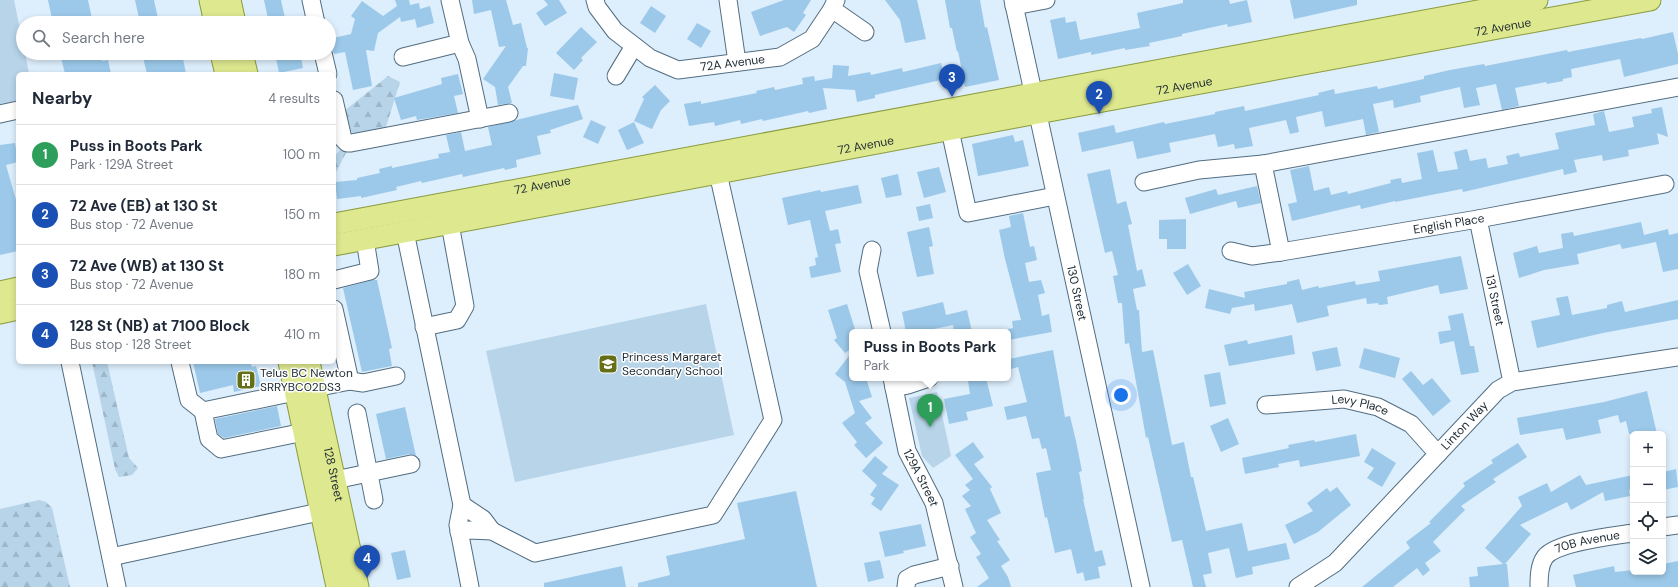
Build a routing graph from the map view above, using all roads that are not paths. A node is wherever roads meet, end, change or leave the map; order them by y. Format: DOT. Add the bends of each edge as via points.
graph roads {
  1 [pos="210,0"];
  2 [pos="230,0"];
  3 [pos="311,0"];
  4 [pos="450,0"];
  5 [pos="595,0"];
  6 [pos="728,0"];
  7 [pos="1046,0"];
  8 [pos="1537,0"];
  9 [pos="1650,0"];
  10 [pos="1013,3"];
  11 [pos="834,5"];
  12 [pos="213,16"];
  13 [pos="233,16"];
  14 [pos="314,16"];
  15 [pos="864,32"];
  16 [pos="460,43"];
  17 [pos="634,46"];
  18 [pos="403,57"];
  19 [pos="223,60"];
  20 [pos="243,60"];
  21 [pos="325,60"];
  22 [pos="737,62"];
  23 [pos="226,72"];
  24 [pos="246,72"];
  25 [pos="328,72"];
  26 [pos="616,76"];
  27 [pos="1678,87"];
  28 [pos="1034,104"];
  29 [pos="336,109"];
  30 [pos="16,110"];
  31 [pos="0,114"];
  32 [pos="509,114"];
  33 [pos="480,119"];
  34 [pos="950,130"];
  35 [pos="751,146"];
  36 [pos="1263,164"];
  37 [pos="718,173"];
  38 [pos="1144,182"];
  39 [pos="1665,184"];
  40 [pos="1054,196"];
  41 [pos="1478,219"];
  42 [pos="336,224"];
  43 [pos="450,224"];
  44 [pos="405,232"];
  45 [pos="365,240"];
  46 [pos="336,246"];
  47 [pos="872,250"];
  48 [pos="1231,251"];
  49 [pos="1281,252"];
  50 [pos="336,280"];
  51 [pos="16,288"];
  52 [pos="0,292"];
  53 [pos="16,309"];
  54 [pos="0,313"];
  55 [pos="336,319"];
  56 [pos="424,327"];
  57 [pos="881,329"];
  58 [pos="1678,357"];
  59 [pos="70,364"];
  60 [pos="180,364"];
  61 [pos="290,364"];
  62 [pos="309,364"];
  63 [pos="396,376"];
  64 [pos="350,381"];
  65 [pos="907,381"];
  66 [pos="1512,382"];
  67 [pos="893,383"];
  68 [pos="305,390"];
  69 [pos="1266,405"];
  70 [pos="203,411"];
  71 [pos="357,413"];
  72 [pos="304,432"];
  73 [pos="1438,454"];
  74 [pos="411,464"];
  75 [pos="369,473"];
  76 [pos="335,480"];
  77 [pos="374,500"];
  78 [pos="462,505"];
  79 [pos="331,509"];
  80 [pos="1678,525"];
  81 [pos="1666,527"];
  82 [pos="459,532"];
  83 [pos="497,534"];
  84 [pos="1630,534"];
  85 [pos="111,557"];
  86 [pos="950,566"];
  87 [pos="117,587"];
  88 [pos="337,587"];
  89 [pos="358,587"];
  90 [pos="470,587"];
  91 [pos="906,587"];
  92 [pos="954,587"];
  93 [pos="1141,587"];
  94 [pos="1298,587"];
  95 [pos="1539,587"];
  1 -- 12 [label="main road"];
  2 -- 13 [label="main road"];
  3 -- 14 [label="street"];
  4 -- 16 [label="street"];
  5 -- 17 [label="street, 72A Avenue" via="597,7 615,31"];
  6 -- 22 [label="street"];
  7 -- 10 [label="street"];
  8 -- 28 [label="main road, 72 Avenue"];
  9 -- 28 [label="main road, 72 Avenue"];
  10 -- 28 [label="street, 130 Street"];
  11 -- 15 [label="street"];
  11 -- 22 [label="street, 72A Avenue" via="812,39 780,57"];
  16 -- 18 [label="street"];
  16 -- 33 [label="street"];
  17 -- 22 [label="street, 72A Avenue" via="650,58 678,70"];
  17 -- 26 [label="street"];
  19 -- 23 [label="main road"];
  20 -- 24 [label="main road"];
  21 -- 25 [label="street"];
  27 -- 36 [label="street"];
  28 -- 34 [label="main road, 72 Avenue"];
  28 -- 35 [label="main road, 72 Avenue"];
  28 -- 40 [label="street, 130 Street"];
  29 -- 33 [label="street" via="343,140 347,143"];
  30 -- 31 [label="street"];
  32 -- 33 [label="street"];
  34 -- 37 [label="main road, 72 Avenue"];
  34 -- 40 [label="street" via="968,213"];
  35 -- 37 [label="main road, 72 Avenue" via="728,162"];
  35 -- 42 [label="main road, 72 Avenue"];
  36 -- 38 [label="street" via="1199,170"];
  36 -- 49 [label="street"];
  37 -- 43 [label="main road, 72 Avenue"];
  37 -- 83 [label="street" via="773,420 713,515 535,553"];
  39 -- 41 [label="street, English Place"];
  40 -- 93 [label="street, 130 Street"];
  41 -- 49 [label="street, English Place"];
  41 -- 66 [label="street, 131 Street"];
  43 -- 44 [label="main road, 72 Avenue"];
  43 -- 56 [label="street" via="465,306 457,320"];
  44 -- 45 [label="main road, 72 Avenue"];
  44 -- 56 [label="street"];
  45 -- 46 [label="main road, 72 Avenue"];
  45 -- 50 [label="street" via="370,271"];
  47 -- 57 [label="street" via="868,271"];
  48 -- 49 [label="street, English Place" via="1252,256"];
  51 -- 52 [label="main road"];
  53 -- 54 [label="main road"];
  55 -- 64 [label="street"];
  56 -- 78 [label="street"];
  58 -- 66 [label="street, Linton Way"];
  59 -- 85 [label="street"];
  60 -- 70 [label="street" via="189,400"];
  61 -- 68 [label="main road, 128 Street"];
  62 -- 68 [label="main road, 128 Street"];
  63 -- 64 [label="street" via="363,383"];
  64 -- 68 [label="street"];
  65 -- 67 [label="street, 129A Street"];
  66 -- 73 [label="street, Linton Way" via="1498,390"];
  67 -- 86 [label="street, 129A Street" via="907,451 934,503"];
  68 -- 70 [label="street"];
  68 -- 72 [label="main road, 128 Street"];
  68 -- 76 [label="main road, 128 Street"];
  69 -- 73 [label="street, Levy Place" via="1344,399 1378,407 1411,424"];
  70 -- 72 [label="street" via="209,439 221,449"];
  71 -- 75 [label="street"];
  72 -- 79 [label="main road, 128 Street"];
  73 -- 94 [label="street, Linton Way" via="1335,563"];
  74 -- 75 [label="street"];
  75 -- 76 [label="street"];
  75 -- 77 [label="street"];
  76 -- 79 [label="main road, 128 Street"];
  78 -- 82 [label="street"];
  78 -- 83 [label="street" via="484,519"];
  79 -- 85 [label="street"];
  79 -- 88 [label="main road, 128 Street"];
  79 -- 89 [label="main road, 128 Street"];
  80 -- 81 [label="street"];
  82 -- 83 [label="street" via="469,530"];
  82 -- 90 [label="street"];
  84 -- 95 [label="street, 70B Avenue" via="1557,549 1545,557 1539,574"];
  85 -- 87 [label="street"];
  86 -- 91 [label="street" via="914,575 907,579"];
  86 -- 92 [label="street, 129A Street"];
}
